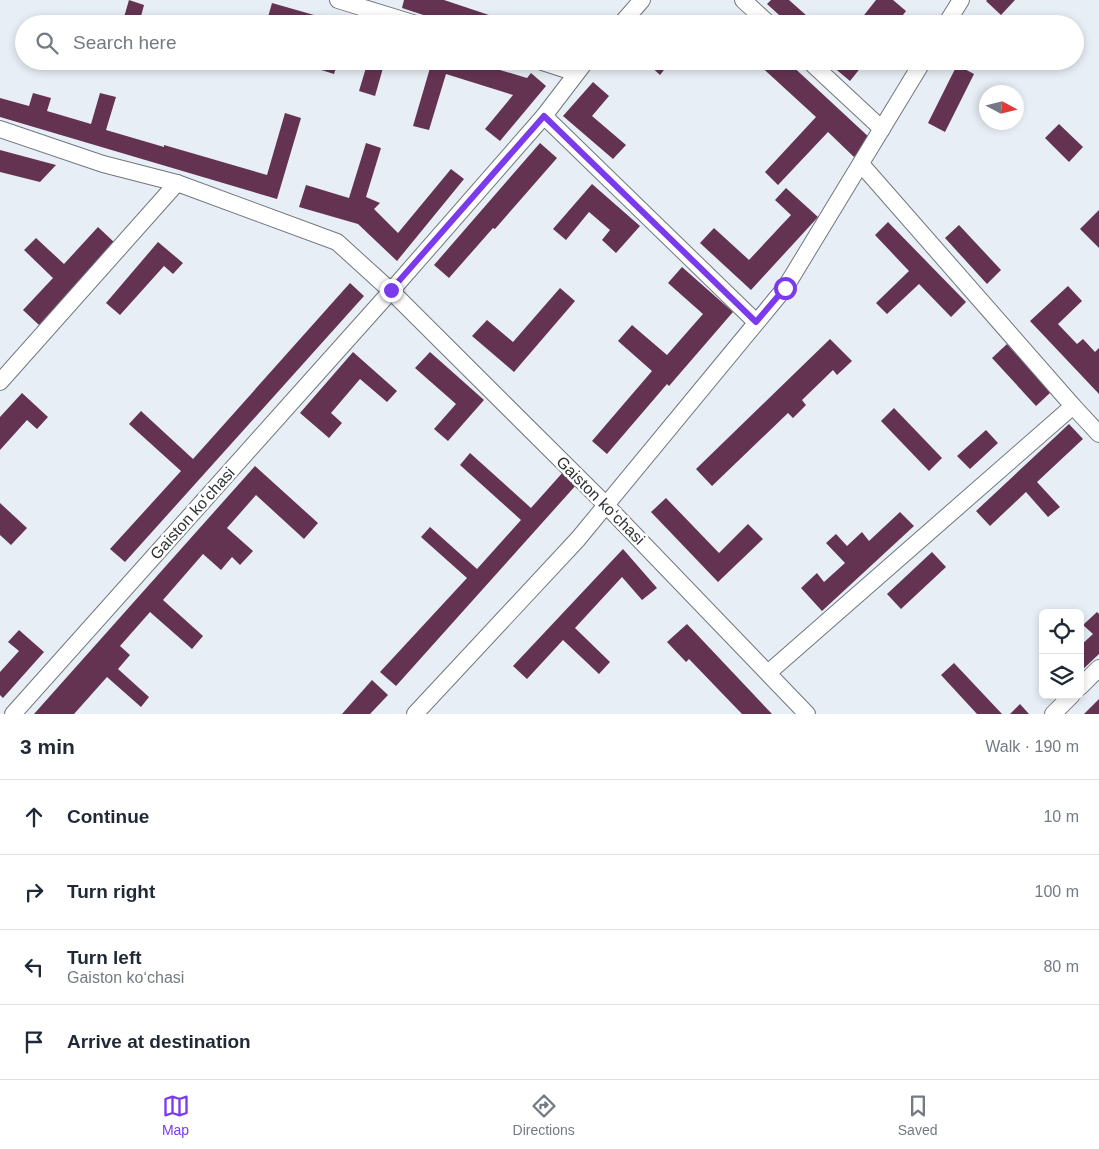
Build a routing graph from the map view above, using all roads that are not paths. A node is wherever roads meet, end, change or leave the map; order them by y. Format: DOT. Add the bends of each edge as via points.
graph roads {
  1 [pos="338,0"];
  2 [pos="642,0"];
  3 [pos="743,0"];
  4 [pos="961,0"];
  5 [pos="387,15"];
  6 [pos="629,15"];
  7 [pos="759,15"];
  8 [pos="952,15"];
  9 [pos="579,70"];
  10 [pos="819,70"];
  11 [pos="918,70"];
  12 [pos="544,116"];
  13 [pos="0,129"];
  14 [pos="882,129"];
  15 [pos="861,164"];
  16 [pos="177,183"];
  17 [pos="391,290"];
  18 [pos="756,322"];
  19 [pos="0,382"];
  20 [pos="1073,406"];
  21 [pos="1099,434"];
  22 [pos="606,505"];
  23 [pos="1099,668"];
  24 [pos="768,673"];
  25 [pos="1084,683"];
  26 [pos="1068,699"];
  27 [pos="802,712"];
  28 [pos="13,714"];
  29 [pos="415,714"];
  30 [pos="1053,714"];
  1 -- 5 [label="street"];
  2 -- 6 [label="street"];
  3 -- 7 [label="street"];
  4 -- 8 [label="street"];
  9 -- 12 [label="street, Gaiston koʻchasi"];
  10 -- 14 [label="street"];
  11 -- 14 [label="street"];
  12 -- 17 [label="street, Gaiston koʻchasi"];
  12 -- 18 [label="street"];
  13 -- 16 [label="street" via="103,164"];
  14 -- 15 [label="street"];
  15 -- 18 [label="street" via="785,288"];
  15 -- 20 [label="street"];
  16 -- 17 [label="street" via="337,242"];
  16 -- 19 [label="street"];
  17 -- 22 [label="street, Gaiston koʻchasi"];
  17 -- 28 [label="street, Gaiston koʻchasi"];
  18 -- 22 [label="street"];
  20 -- 21 [label="street"];
  20 -- 24 [label="street"];
  22 -- 24 [label="street, Gaiston koʻchasi"];
  22 -- 29 [label="street" via="578,540"];
  23 -- 25 [label="street"];
  24 -- 27 [label="street, Gaiston koʻchasi"];
  26 -- 30 [label="street"];
}
